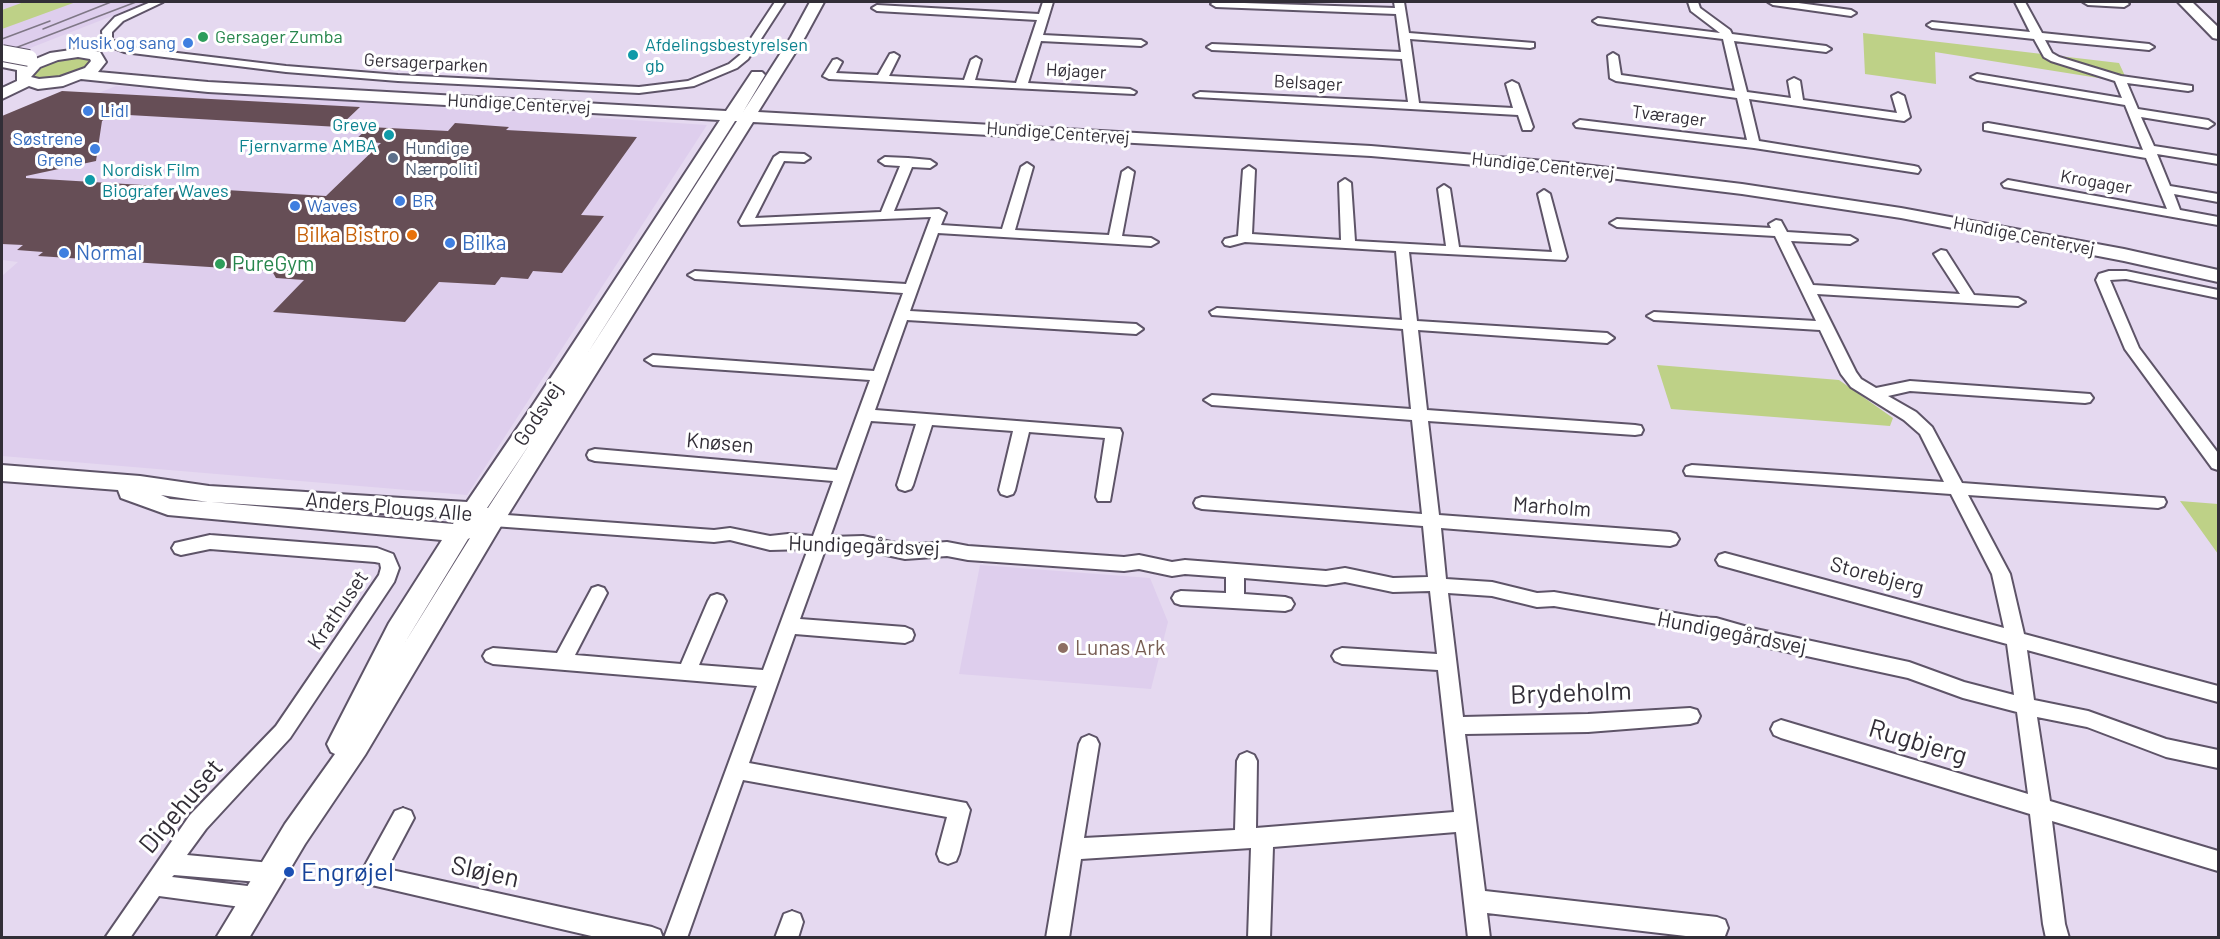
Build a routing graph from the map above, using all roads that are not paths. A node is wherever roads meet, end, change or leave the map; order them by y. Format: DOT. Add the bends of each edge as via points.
graph roads {
  1 [pos="158,2"];
  2 [pos="780,2"];
  3 [pos="991,2"];
  4 [pos="1048,2"];
  5 [pos="1694,2"];
  6 [pos="1773,2"];
  7 [pos="2020,2"];
  8 [pos="2088,2"];
  9 [pos="2185,2"];
  10 [pos="1216,4"];
  11 [pos="2124,4"];
  12 [pos="1400,6"];
  13 [pos="813,7"];
  14 [pos="877,8"];
  15 [pos="1851,13"];
  16 [pos="986,14"];
  17 [pos="1043,17"];
  18 [pos="1598,21"];
  19 [pos="1932,25"];
  20 [pos="2218,34"];
  21 [pos="1406,36"];
  22 [pos="1727,36"];
  23 [pos="2039,37"];
  24 [pos="1036,38"];
  25 [pos="1141,43"];
  26 [pos="1530,45"];
  27 [pos="1212,47"];
  28 [pos="2149,47"];
  29 [pos="1826,49"];
  30 [pos="2,53"];
  31 [pos="894,56"];
  32 [pos="1408,56"];
  33 [pos="1613,56"];
  34 [pos="976,60"];
  35 [pos="837,62"];
  36 [pos="24,66"];
  37 [pos="97,66"];
  38 [pos="82,75"];
  39 [pos="1977,77"];
  40 [pos="882,79"];
  41 [pos="2120,79"];
  42 [pos="1794,81"];
  43 [pos="968,83"];
  44 [pos="1512,84"];
  45 [pos="1021,86"];
  46 [pos="2188,88"];
  47 [pos="1130,92"];
  48 [pos="2,93"];
  49 [pos="1741,94"];
  50 [pos="1200,95"];
  51 [pos="1898,96"];
  52 [pos="1797,101"];
  53 [pos="1414,106"];
  54 [pos="2133,108"];
  55 [pos="741,112"];
  56 [pos="1520,112"];
  57 [pos="1580,124"];
  58 [pos="2208,124"];
  59 [pos="1527,127"];
  60 [pos="1988,127"];
  61 [pos="1754,144"];
  62 [pos="2151,152"];
  63 [pos="804,158"];
  64 [pos="2218,160"];
  65 [pos="885,161"];
  66 [pos="908,162"];
  67 [pos="930,164"];
  68 [pos="1027,167"];
  69 [pos="1249,170"];
  70 [pos="1914,170"];
  71 [pos="1128,172"];
  72 [pos="1345,183"];
  73 [pos="2008,184"];
  74 [pos="1444,189"];
  75 [pos="2166,189"];
  76 [pos="1544,194"];
  77 [pos="2218,198"];
  78 [pos="2175,213"];
  79 [pos="886,215"];
  80 [pos="2218,221"];
  81 [pos="1617,223"];
  82 [pos="933,229"];
  83 [pos="1779,231"];
  84 [pos="1007,233"];
  85 [pos="1245,238"];
  86 [pos="1116,240"];
  87 [pos="1850,240"];
  88 [pos="1151,242"];
  89 [pos="1230,242"];
  90 [pos="1348,244"];
  91 [pos="1402,248"];
  92 [pos="1454,251"];
  93 [pos="1941,254"];
  94 [pos="2124,255"];
  95 [pos="1560,257"];
  96 [pos="1574,263"];
  97 [pos="2218,266"];
  98 [pos="695,275"];
  99 [pos="2218,276"];
  100 [pos="911,289"];
  101 [pos="1808,289"];
  102 [pos="2218,294"];
  103 [pos="1970,299"];
  104 [pos="2018,302"];
  105 [pos="1217,312"];
  106 [pos="902,315"];
  107 [pos="1654,316"];
  108 [pos="1410,325"];
  109 [pos="1826,326"];
  110 [pos="1136,329"];
  111 [pos="1607,338"];
  112 [pos="653,360"];
  113 [pos="879,375"];
  114 [pos="1872,394"];
  115 [pos="2085,398"];
  116 [pos="1212,400"];
  117 [pos="865,415"];
  118 [pos="1420,415"];
  119 [pos="926,419"];
  120 [pos="1022,426"];
  121 [pos="1635,430"];
  122 [pos="595,456"];
  123 [pos="2218,464"];
  124 [pos="1692,471"];
  125 [pos="2,473"];
  126 [pos="842,476"];
  127 [pos="100,482"];
  128 [pos="905,485"];
  129 [pos="1957,489"];
  130 [pos="1007,490"];
  131 [pos="1104,498"];
  132 [pos="2158,502"];
  133 [pos="1202,503"];
  134 [pos="483,515"];
  135 [pos="1431,520"];
  136 [pos="459,533"];
  137 [pos="1670,539"];
  138 [pos="817,544"];
  139 [pos="181,548"];
  140 [pos="1725,560"];
  141 [pos="1235,571"];
  142 [pos="1438,585"];
  143 [pos="598,593"];
  144 [pos="1181,598"];
  145 [pos="717,601"];
  146 [pos="1235,601"];
  147 [pos="1285,604"];
  148 [pos="788,626"];
  149 [pos="905,635"];
  150 [pos="2016,639"];
  151 [pos="492,656"];
  152 [pos="1342,656"];
  153 [pos="562,662"];
  154 [pos="1447,663"];
  155 [pos="687,672"];
  156 [pos="769,679"];
  157 [pos="2212,686"];
  158 [pos="2024,704"];
  159 [pos="1690,716"];
  160 [pos="1455,726"];
  161 [pos="1781,729"];
  162 [pos="1089,744"];
  163 [pos="2218,759"];
  164 [pos="1247,761"];
  165 [pos="254,763"];
  166 [pos="736,770"];
  167 [pos="2040,807"];
  168 [pos="403,818"];
  169 [pos="1466,821"];
  170 [pos="295,834"];
  171 [pos="1254,838"];
  172 [pos="1072,849"];
  173 [pos="948,854"];
  174 [pos="2218,861"];
  175 [pos="168,864"];
  176 [pos="153,885"];
  177 [pos="264,886"];
  178 [pos="1475,901"];
  179 [pos="1717,928"];
  180 [pos="1687,931"];
  181 [pos="116,938"];
  182 [pos="231,938"];
  183 [pos="652,938"];
  184 [pos="675,938"];
  185 [pos="1057,938"];
  186 [pos="1259,938"];
  187 [pos="1479,938"];
  188 [pos="2058,938"];
  1 -- 2 [label="street, Gersagerparken" via="119,19 107,31 107,42 124,49 286,69 639,90 690,84 733,66 744,57"];
  3 -- 16 [label="street"];
  4 -- 17 [label="street, Højager"];
  5 -- 22 [label="street" via="1695,9 1724,29"];
  6 -- 15 [label="street"];
  7 -- 23 [label="street"];
  8 -- 11 [label="street"];
  9 -- 20 [label="street"];
  10 -- 12 [label="street"];
  12 -- 21 [label="street"];
  13 -- 55 [label="street, Godsvej" via="798,37"];
  14 -- 16 [label="street"];
  16 -- 17 [label="street"];
  17 -- 24 [label="street, Højager"];
  18 -- 22 [label="street"];
  19 -- 23 [label="street"];
  21 -- 26 [label="street"];
  21 -- 32 [label="street"];
  22 -- 29 [label="street"];
  22 -- 49 [label="street"];
  23 -- 28 [label="street"];
  23 -- 41 [label="street" via="2048,55 2055,59"];
  24 -- 25 [label="street, Højager"];
  24 -- 45 [label="street, Højager"];
  27 -- 32 [label="street, Belsager"];
  30 -- 36 [label="street, bridge"];
  31 -- 40 [label="street"];
  32 -- 53 [label="street"];
  33 -- 49 [label="street, Tværager" via="1616,78"];
  34 -- 43 [label="street"];
  35 -- 40 [label="street, Højager" via="829,76"];
  36 -- 37 [label="street" via="66,54 87,53 99,58"];
  36 -- 38 [label="street" via="53,83"];
  36 -- 48 [label="street"];
  37 -- 38 [label="street"];
  37 -- 55 [label="street, Hundige Centervej" via="260,82"];
  38 -- 55 [label="street, Hundige Centervej" via="208,87"];
  39 -- 54 [label="street"];
  40 -- 43 [label="street, Højager"];
  41 -- 46 [label="street"];
  41 -- 54 [label="street, Krogager"];
  42 -- 52 [label="street"];
  43 -- 45 [label="street, Højager"];
  44 -- 56 [label="street"];
  45 -- 47 [label="street, Højager"];
  49 -- 52 [label="street, Tværager"];
  49 -- 61 [label="street"];
  50 -- 53 [label="street, Belsager"];
  51 -- 52 [label="street, Tværager" via="1904,117"];
  53 -- 56 [label="street, Belsager"];
  54 -- 58 [label="street"];
  54 -- 62 [label="street, Krogager"];
  55 -- 94 [label="street, Hundige Centervej" via="1371,151 1568,168 1901,213"];
  55 -- 134 [label="street, Godsvej" via="546,403"];
  56 -- 59 [label="street"];
  57 -- 61 [label="street, Tværager"];
  60 -- 62 [label="street, Krogager"];
  61 -- 70 [label="street, Tværager"];
  62 -- 64 [label="street, Krogager"];
  62 -- 75 [label="street, Krogager"];
  63 -- 79 [label="street" via="780,157 741,225"];
  65 -- 66 [label="street"];
  66 -- 67 [label="street"];
  66 -- 79 [label="street"];
  68 -- 84 [label="street"];
  69 -- 85 [label="street"];
  71 -- 86 [label="street"];
  72 -- 90 [label="street"];
  73 -- 78 [label="street, Krogager"];
  74 -- 92 [label="street"];
  75 -- 77 [label="street"];
  75 -- 78 [label="street, Krogager"];
  76 -- 95 [label="street"];
  78 -- 80 [label="street, Krogager"];
  79 -- 82 [label="street" via="939,213"];
  81 -- 83 [label="street"];
  82 -- 84 [label="street"];
  82 -- 100 [label="street"];
  83 -- 87 [label="street"];
  83 -- 101 [label="street"];
  84 -- 86 [label="street"];
  85 -- 89 [label="street"];
  85 -- 90 [label="street"];
  86 -- 88 [label="street"];
  90 -- 91 [label="street"];
  91 -- 92 [label="street"];
  91 -- 108 [label="street"];
  92 -- 95 [label="street"];
  93 -- 103 [label="street"];
  94 -- 97 [label="street, Hundige Centervej"];
  94 -- 99 [label="street, Hundige Centervej"];
  95 -- 96 [label="street"];
  98 -- 100 [label="street"];
  100 -- 106 [label="street"];
  101 -- 103 [label="street"];
  101 -- 109 [label="street"];
  102 -- 123 [label="street" via="2126,276 2109,275 2103,280 2132,350"];
  103 -- 104 [label="street"];
  105 -- 108 [label="street"];
  106 -- 110 [label="street"];
  106 -- 113 [label="street"];
  107 -- 109 [label="street"];
  108 -- 111 [label="street"];
  108 -- 118 [label="street"];
  109 -- 114 [label="street" via="1849,374"];
  112 -- 113 [label="street"];
  113 -- 117 [label="street"];
  114 -- 115 [label="street" via="1910,386"];
  114 -- 129 [label="street" via="1910,416 1926,431"];
  116 -- 118 [label="street"];
  117 -- 119 [label="street"];
  117 -- 126 [label="street"];
  118 -- 121 [label="street"];
  118 -- 135 [label="street"];
  119 -- 120 [label="street"];
  119 -- 128 [label="street"];
  120 -- 130 [label="street"];
  120 -- 131 [label="street" via="1114,433"];
  122 -- 126 [label="street, Knøsen"];
  124 -- 129 [label="street"];
  125 -- 127 [label="street, Anders Plougs Alle"];
  126 -- 138 [label="street"];
  127 -- 134 [label="street, Anders Plougs Alle"];
  127 -- 136 [label="street, Anders Plougs Alle" via="168,507"];
  129 -- 132 [label="street"];
  129 -- 150 [label="street" via="2001,574"];
  133 -- 135 [label="street, Marholm"];
  134 -- 136 [label="street, Anders Plougs Alle"];
  134 -- 138 [label="street, Hundigegårdsvej" via="714,536 730,534 770,543"];
  134 -- 170 [label="street, Godsvej" via="355,747"];
  135 -- 137 [label="street, Marholm"];
  135 -- 142 [label="street"];
  136 -- 170 [label="street, Godsvej" via="398,630"];
  138 -- 141 [label="street, Hundigegårdsvej" via="863,543 905,552 947,549"];
  138 -- 148 [label="street"];
  139 -- 165 [label="street, Krathuset" via="210,542 377,555 387,559 388,577 284,732"];
  140 -- 150 [label="street, Storebjerg"];
  141 -- 142 [label="street, Hundigegårdsvej" via="1326,578 1345,574 1393,585"];
  141 -- 146 [label="street"];
  142 -- 154 [label="street"];
  142 -- 158 [label="street, Hundigegårdsvej" via="1492,589 1537,600 1554,599 1716,625 1909,670 1963,690"];
  143 -- 153 [label="street"];
  144 -- 146 [label="street"];
  145 -- 155 [label="street"];
  146 -- 147 [label="street"];
  148 -- 149 [label="street"];
  148 -- 156 [label="street"];
  150 -- 157 [label="street, Storebjerg"];
  150 -- 158 [label="street"];
  151 -- 153 [label="street"];
  152 -- 154 [label="street"];
  153 -- 155 [label="street"];
  154 -- 160 [label="street"];
  155 -- 156 [label="street"];
  156 -- 166 [label="street"];
  158 -- 163 [label="street, Hundigegårdsvej" via="2088,719 2166,748"];
  158 -- 167 [label="street"];
  159 -- 160 [label="street, Brydeholm"];
  160 -- 169 [label="street"];
  161 -- 167 [label="street, Rugbjerg"];
  162 -- 172 [label="street"];
  164 -- 171 [label="street"];
  165 -- 175 [label="street, Digehuset" via="198,822"];
  166 -- 173 [label="street" via="959,810"];
  166 -- 184 [label="street"];
  167 -- 174 [label="street, Rugbjerg"];
  167 -- 188 [label="street"];
  168 -- 183 [label="street, Sløjen" via="371,876"];
  169 -- 171 [label="street"];
  169 -- 178 [label="street"];
  170 -- 177 [label="street, Godsvej"];
  171 -- 172 [label="street"];
  171 -- 186 [label="street"];
  172 -- 185 [label="street"];
  175 -- 176 [label="street, Digehuset"];
  175 -- 177 [label="street"];
  176 -- 177 [label="street, Digehuset"];
  176 -- 181 [label="street, Digehuset"];
  177 -- 182 [label="street, Godsvej"];
  178 -- 180 [label="street"];
  178 -- 187 [label="street"];
  179 -- 180 [label="street"];
}
